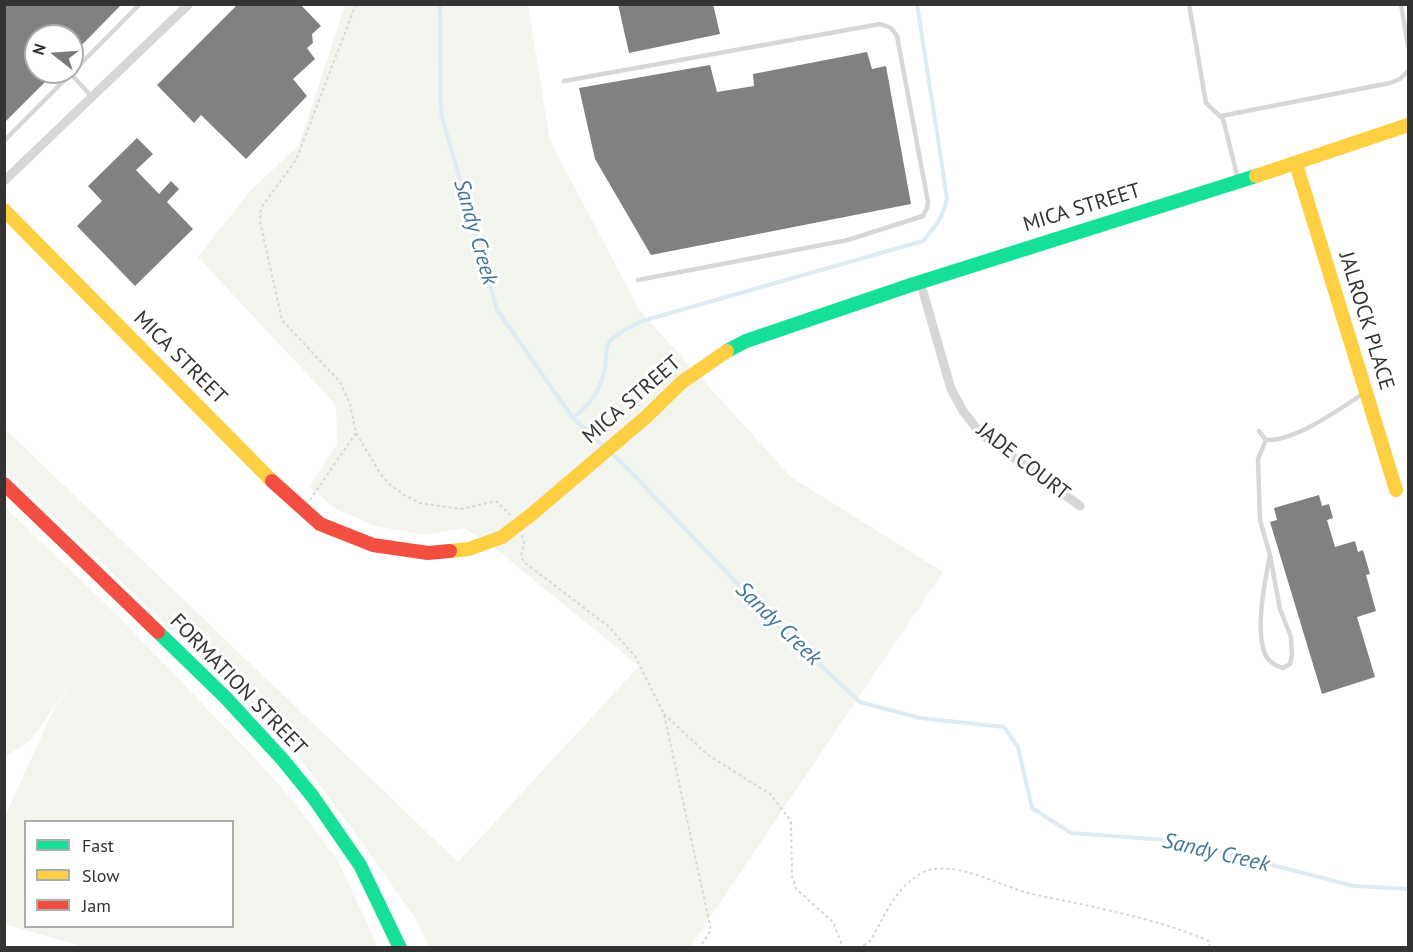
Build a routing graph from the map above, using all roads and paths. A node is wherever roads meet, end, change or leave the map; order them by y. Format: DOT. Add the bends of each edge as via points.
graph roads {
  1 [pos="140,4"];
  2 [pos="189,4"];
  3 [pos="356,4"];
  4 [pos="1189,4"];
  5 [pos="1401,4"];
  6 [pos="1408,46"];
  7 [pos="84,61"];
  8 [pos="1408,71"];
  9 [pos="564,81"];
  10 [pos="61,84"];
  11 [pos="80,84"];
  12 [pos="92,97"];
  13 [pos="1221,116"];
  14 [pos="1408,126"];
  15 [pos="4,141"];
  16 [pos="1296,164"];
  17 [pos="4,181"];
  18 [pos="1239,182"];
  19 [pos="4,210"];
  20 [pos="638,280"];
  21 [pos="920,281"];
  22 [pos="1366,392"];
  23 [pos="1259,432"];
  24 [pos="356,433"];
  25 [pos="1266,440"];
  26 [pos="4,484"];
  27 [pos="1396,490"];
  28 [pos="1080,507"];
  29 [pos="303,509"];
  30 [pos="517,526"];
  31 [pos="1270,555"];
  32 [pos="664,714"];
  33 [pos="400,948"];
  34 [pos="699,948"];
  35 [pos="843,948"];
  36 [pos="858,948"];
  37 [pos="1210,948"];
  1 -- 7 [label="lane"];
  2 -- 12 [label="street"];
  3 -- 24 [label="path" via="296,160 261,208 260,222 282,320 340,382"];
  4 -- 13 [label="lane" via="1206,103"];
  5 -- 6 [label="lane"];
  8 -- 13 [label="lane" via="1390,83"];
  9 -- 20 [label="lane" via="880,24 891,28 897,36 928,202 922,216 848,240"];
  10 -- 15 [label="lane"];
  11 -- 12 [label="lane"];
  12 -- 17 [label="street"];
  13 -- 18 [label="lane"];
  14 -- 16 [label="street, MICA STREET"];
  16 -- 18 [label="street, MICA STREET"];
  16 -- 22 [label="street, JALROCK PLACE"];
  18 -- 21 [label="street, MICA STREET"];
  19 -- 29 [label="street, MICA STREET"];
  21 -- 28 [label="street, JADE COURT" via="951,389 963,411 980,433"];
  21 -- 30 [label="street, MICA STREET" via="746,341 720,354 681,382 646,417"];
  22 -- 25 [label="lane" via="1278,441"];
  22 -- 27 [label="street, JALROCK PLACE"];
  23 -- 25 [label="lane"];
  24 -- 29 [label="path"];
  24 -- 30 [label="path" via="380,473 404,495 420,503 460,509 496,501"];
  25 -- 31 [label="lane" via="1258,459 1259,512"];
  26 -- 33 [label="street, FORMATION STREET" via="277,752 360,864"];
  29 -- 30 [label="street, MICA STREET" via="320,524 373,545 428,553 468,549 502,537"];
  30 -- 32 [label="path" via="524,543 524,562 608,626 635,656"];
  31 -- 31 [label="lane" via="1263,596 1262,638 1266,655 1283,668 1290,664 1293,655 1291,637 1280,609"];
  32 -- 34 [label="path" via="711,930"];
  32 -- 35 [label="path" via="708,755 770,794 791,821 792,876 796,889 833,922"];
  36 -- 37 [label="path" via="869,942 908,881 927,871 946,868 1186,931 1209,941"];
}
